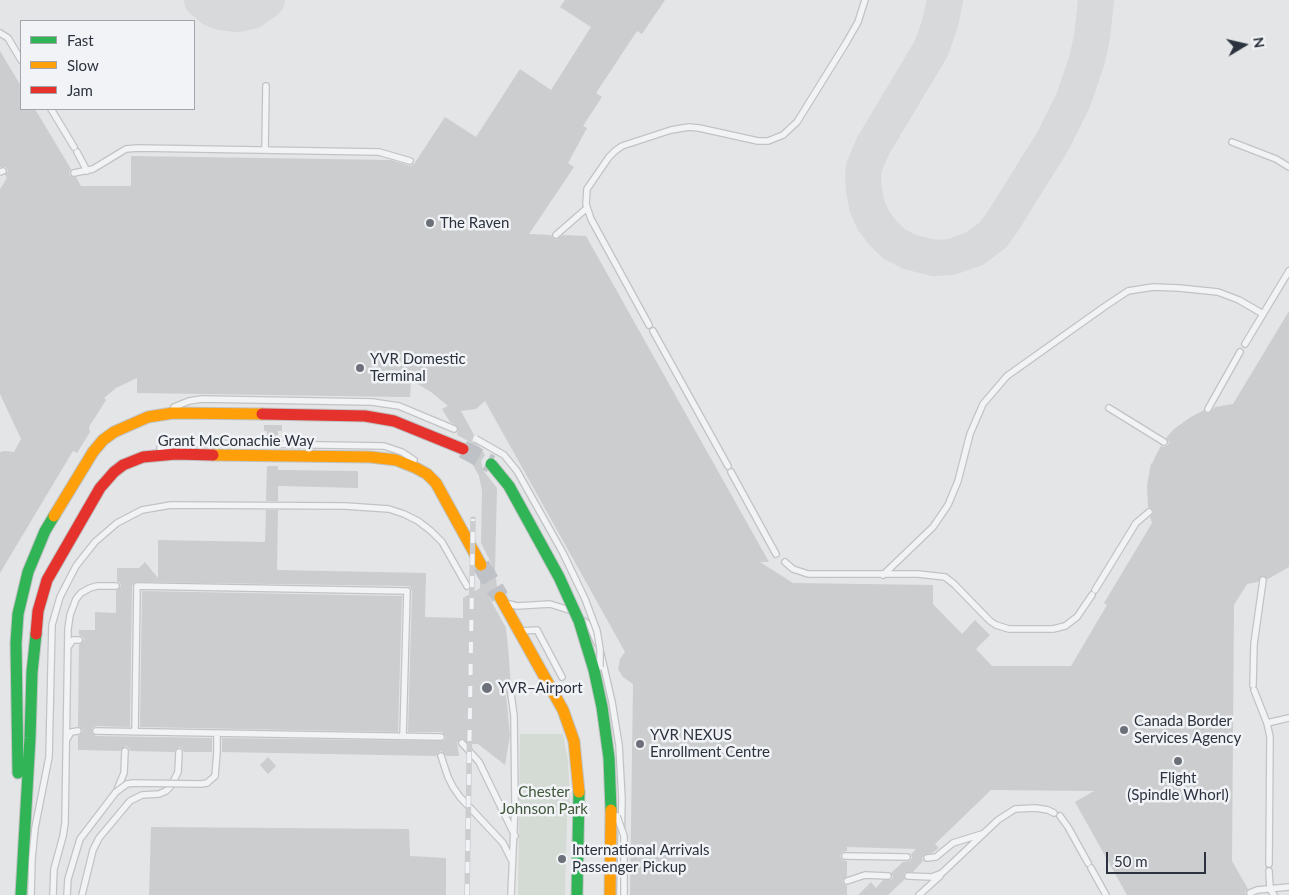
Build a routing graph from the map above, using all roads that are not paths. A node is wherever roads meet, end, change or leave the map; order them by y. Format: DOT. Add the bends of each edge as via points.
graph roads {
  1 [pos="865,0"];
  2 [pos="0,33"];
  3 [pos="20,58"];
  4 [pos="266,86"];
  5 [pos="52,110"];
  6 [pos="1232,142"];
  7 [pos="265,150"];
  8 [pos="410,161"];
  9 [pos="1289,167"];
  10 [pos="87,171"];
  11 [pos="74,173"];
  12 [pos="587,208"];
  13 [pos="556,235"];
  14 [pos="1289,271"];
  15 [pos="1263,314"];
  16 [pos="1245,344"];
  17 [pos="1240,352"];
  18 [pos="1109,408"];
  19 [pos="1208,409"];
  20 [pos="148,416"];
  21 [pos="454,429"];
  22 [pos="476,438"];
  23 [pos="1164,442"];
  24 [pos="463,449"];
  25 [pos="490,464"];
  26 [pos="728,466"];
  27 [pos="731,472"];
  28 [pos="1149,512"];
  29 [pos="776,554"];
  30 [pos="784,562"];
  31 [pos="481,565"];
  32 [pos="883,575"];
  33 [pos="1263,580"];
  34 [pos="116,586"];
  35 [pos="467,586"];
  36 [pos="500,597"];
  37 [pos="519,631"];
  38 [pos="79,640"];
  39 [pos="68,649"];
  40 [pos="562,677"];
  41 [pos="511,694"];
  42 [pos="602,707"];
  43 [pos="1289,718"];
  44 [pos="1267,723"];
  45 [pos="78,731"];
  46 [pos="96,731"];
  47 [pos="135,732"];
  48 [pos="217,733"];
  49 [pos="403,736"];
  50 [pos="441,737"];
  51 [pos="66,741"];
  52 [pos="462,743"];
  53 [pos="125,751"];
  54 [pos="179,752"];
  55 [pos="441,756"];
  56 [pos="116,792"];
  57 [pos="611,796"];
  58 [pos="1054,813"];
  59 [pos="1060,816"];
  60 [pos="984,834"];
  61 [pos="514,836"];
  62 [pos="845,856"];
  63 [pos="907,858"];
  64 [pos="927,858"];
  65 [pos="512,861"];
  66 [pos="1269,864"];
  67 [pos="948,870"];
  68 [pos="1268,871"];
  69 [pos="888,876"];
  70 [pos="908,876"];
  71 [pos="847,882"];
  72 [pos="1289,887"];
  73 [pos="1270,889"];
  74 [pos="1250,893"];
  75 [pos="21,895"];
  76 [pos="31,895"];
  77 [pos="53,895"];
  78 [pos="67,895"];
  79 [pos="82,895"];
  80 [pos="511,895"];
  81 [pos="577,895"];
  82 [pos="610,895"];
  83 [pos="622,895"];
  84 [pos="919,895"];
  85 [pos="1106,895"];
  86 [pos="1274,895"];
  1 -- 12 [label="lane" via="852,32 789,131 774,139 758,142 689,127 622,146 609,157 587,189"];
  2 -- 3 [label="lane" via="8,38"];
  4 -- 7 [label="lane"];
  5 -- 10 [label="lane"];
  6 -- 9 [label="lane"];
  7 -- 8 [label="lane" via="379,152"];
  7 -- 10 [label="lane" via="132,148"];
  10 -- 11 [label="lane"];
  12 -- 13 [label="lane"];
  12 -- 26 [label="lane"];
  14 -- 15 [label="lane"];
  15 -- 16 [label="lane"];
  15 -- 32 [label="lane" via="1218,292 1179,288 1153,287 1128,292 1104,306 1007,376 983,404 948,505 933,527"];
  17 -- 19 [label="lane"];
  18 -- 23 [label="lane"];
  20 -- 21 [label="lane" via="196,399 372,402 399,406"];
  20 -- 24 [label="main road, Grant McConachie Way" via="183,413 379,417"];
  20 -- 75 [label="main road, Grant McConachie Way" via="114,432 93,452 45,531 28,572 18,614 16,674"];
  22 -- 42 [label="lane, bridge" via="504,455 517,471 575,577 597,631"];
  25 -- 42 [label="main road, bridge" via="509,486 579,621"];
  27 -- 29 [label="lane"];
  28 -- 32 [label="lane" via="1136,523 1076,617 1065,626 1002,628 990,621 945,577"];
  30 -- 32 [label="lane" via="808,574"];
  31 -- 75 [label="main road, Grant McConachie Way" via="436,483 427,474 396,460 176,454 133,460 114,472 100,488 47,580 38,611"];
  33 -- 44 [label="lane" via="1254,644 1254,688"];
  34 -- 39 [label="lane" via="90,588 76,599 70,615"];
  35 -- 76 [label="lane" via="446,549 431,531 418,521 389,509 171,504 142,510 117,524 95,542 76,566 60,597 52,625 49,757 35,828"];
  36 -- 37 [label="main road"];
  36 -- 83 [label="lane" via="511,605 550,604 570,610 590,626 595,636 619,745"];
  37 -- 40 [label="lane" via="537,630"];
  37 -- 81 [label="main road" via="559,703 574,741 579,791"];
  38 -- 39 [label="lane" via="70,642"];
  39 -- 51 [label="lane"];
  41 -- 61 [label="lane" via="515,738"];
  42 -- 57 [label="main road, bridge"];
  43 -- 44 [label="lane"];
  44 -- 66 [label="lane" via="1270,741"];
  45 -- 51 [label="lane" via="71,732"];
  46 -- 47 [label="lane"];
  47 -- 48 [label="lane"];
  47 -- 49 [label="lane" via="137,586 407,591"];
  48 -- 49 [label="lane"];
  48 -- 56 [label="lane, bridge" via="215,776 206,783 133,783"];
  49 -- 50 [label="lane"];
  51 -- 77 [label="lane" via="65,823 54,869"];
  52 -- 61 [label="lane" via="478,762"];
  53 -- 56 [label="lane" via="124,773"];
  54 -- 79 [label="lane" via="178,772 171,786 159,794 142,794 130,800 98,838"];
  55 -- 65 [label="lane" via="453,787 503,843"];
  56 -- 78 [label="lane" via="80,839 68,879"];
  57 -- 82 [label="main road, bridge"];
  57 -- 83 [label="lane, bridge" via="624,836"];
  58 -- 60 [label="lane" via="1036,808 1015,809"];
  59 -- 85 [label="lane"];
  60 -- 64 [label="lane" via="953,843 936,857"];
  60 -- 67 [label="lane"];
  61 -- 65 [label="lane"];
  62 -- 63 [label="lane"];
  65 -- 80 [label="lane"];
  67 -- 70 [label="lane" via="936,876"];
  67 -- 84 [label="lane"];
  68 -- 73 [label="lane"];
  69 -- 71 [label="lane" via="865,875"];
  72 -- 73 [label="lane"];
  73 -- 74 [label="lane"];
  73 -- 86 [label="lane"];
}
